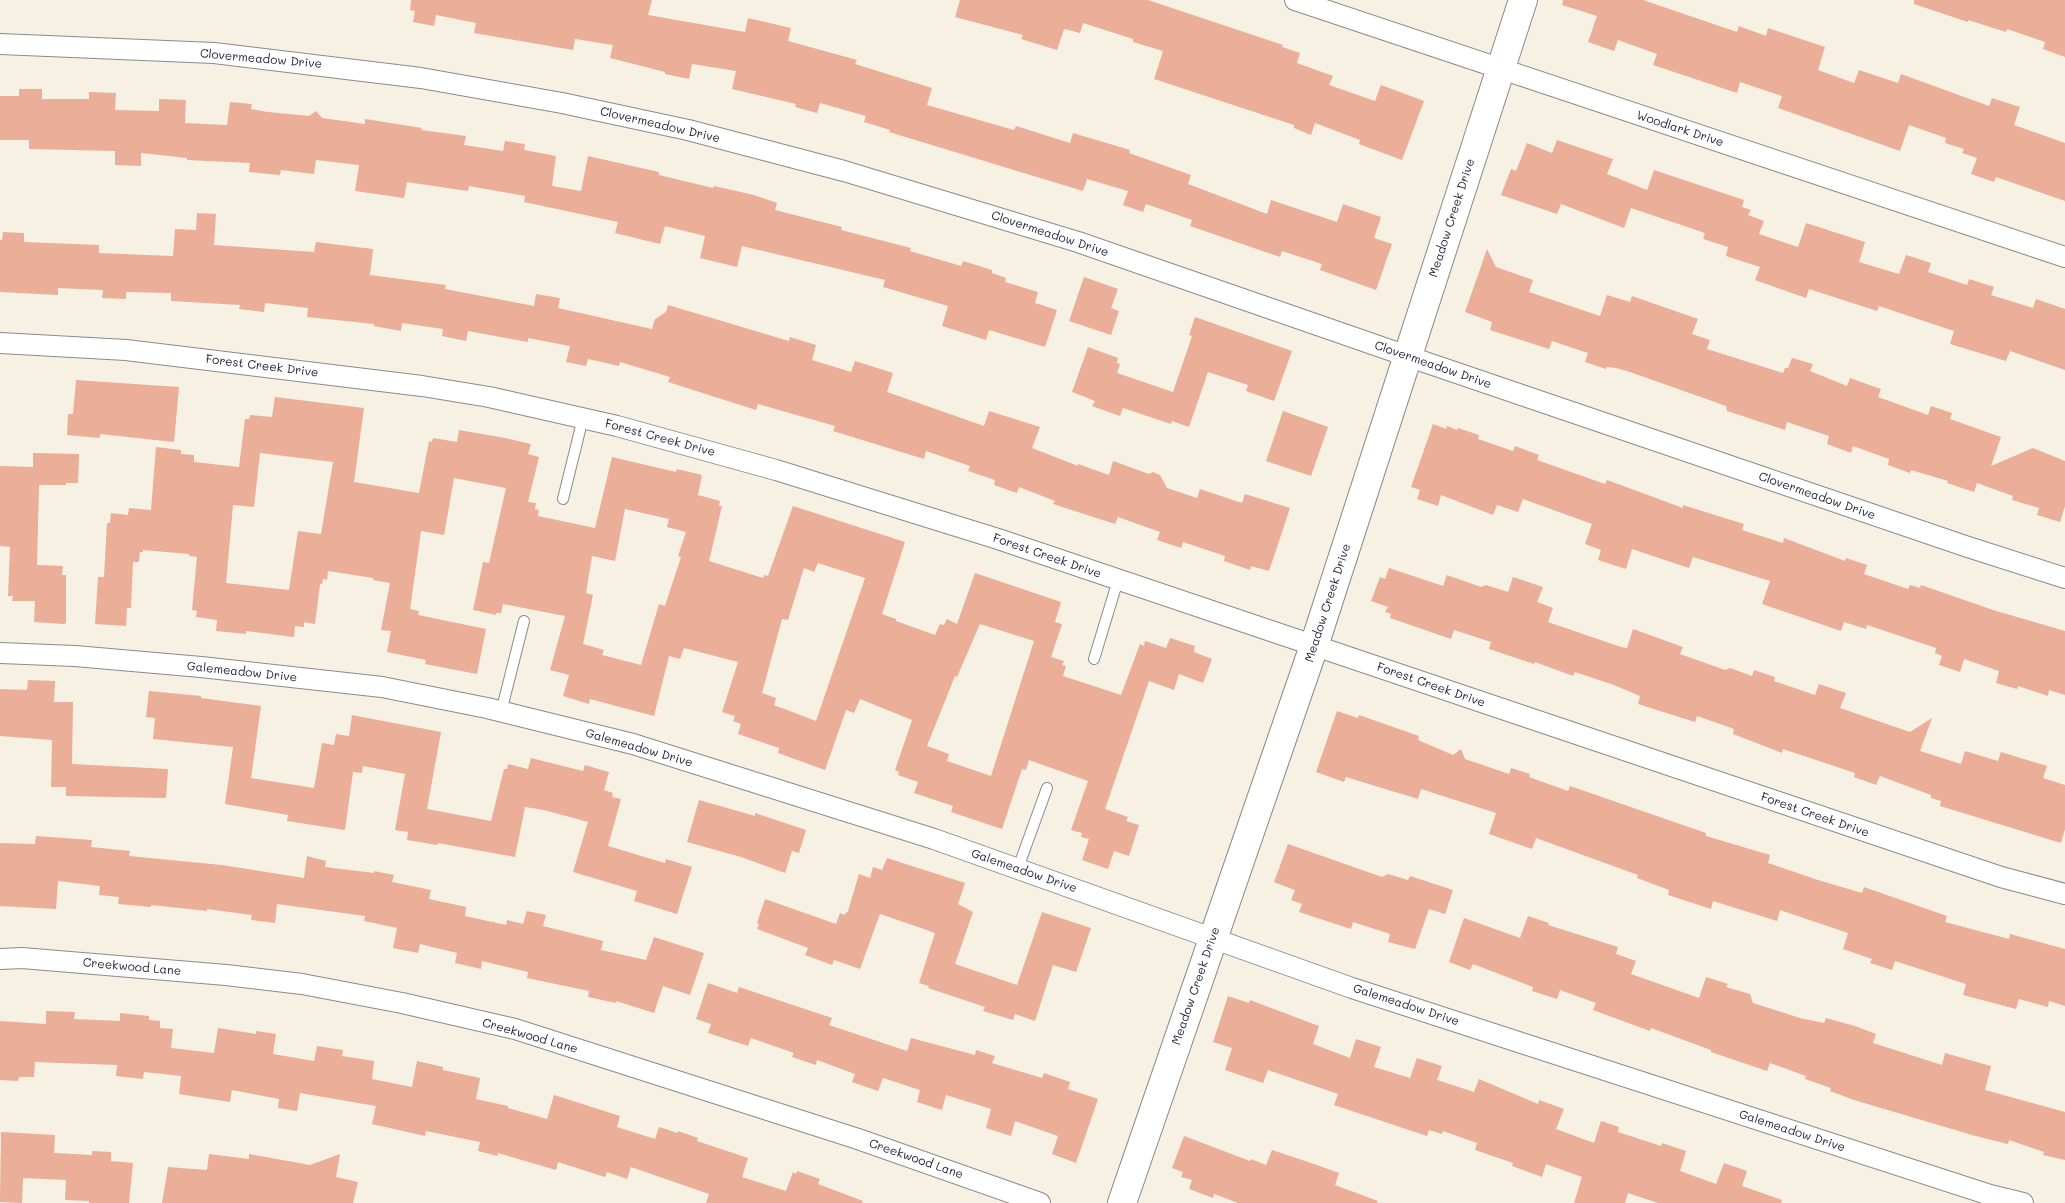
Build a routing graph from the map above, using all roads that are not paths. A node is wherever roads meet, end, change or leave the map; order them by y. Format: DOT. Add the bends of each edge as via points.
graph roads {
  1 [pos="1295,0"];
  2 [pos="1523,0"];
  3 [pos="0,44"];
  4 [pos="1500,70"];
  5 [pos="2065,256"];
  6 [pos="0,343"];
  7 [pos="1407,356"];
  8 [pos="583,418"];
  9 [pos="563,499"];
  10 [pos="2065,578"];
  11 [pos="1118,580"];
  12 [pos="524,621"];
  13 [pos="1314,646"];
  14 [pos="0,653"];
  15 [pos="1094,660"];
  16 [pos="501,712"];
  17 [pos="1047,788"];
  18 [pos="1018,868"];
  19 [pos="2065,894"];
  20 [pos="1212,938"];
  21 [pos="0,959"];
  22 [pos="1040,1203"];
  23 [pos="1122,1203"];
  24 [pos="2023,1203"];
  1 -- 4 [label="street, Woodlark Drive"];
  2 -- 4 [label="street, Meadow Creek Drive"];
  3 -- 7 [label="street, Clovermeadow Drive" via="214,54 306,62 430,79 688,130 844,171 1078,242"];
  4 -- 5 [label="street, Woodlark Drive"];
  4 -- 7 [label="street, Meadow Creek Drive"];
  6 -- 8 [label="street, Forest Creek Drive" via="126,350 314,372 470,394"];
  7 -- 10 [label="street, Clovermeadow Drive"];
  7 -- 13 [label="street, Meadow Creek Drive"];
  8 -- 9 [label="lane"];
  8 -- 11 [label="street, Forest Creek Drive" via="776,470"];
  11 -- 13 [label="street, Forest Creek Drive"];
  11 -- 15 [label="lane"];
  12 -- 16 [label="lane"];
  13 -- 19 [label="street, Forest Creek Drive" via="2001,877"];
  13 -- 20 [label="street, Meadow Creek Drive"];
  14 -- 16 [label="street, Galemeadow Drive" via="201,667 382,687"];
  16 -- 18 [label="street, Galemeadow Drive" via="633,744"];
  17 -- 18 [label="lane"];
  18 -- 20 [label="street, Galemeadow Drive"];
  20 -- 23 [label="street, Meadow Creek Drive"];
  20 -- 24 [label="street, Galemeadow Drive" via="1352,988"];
  21 -- 22 [label="street, Creekwood Lane" via="22,958 216,974 302,984 496,1025 858,1139"];
}
